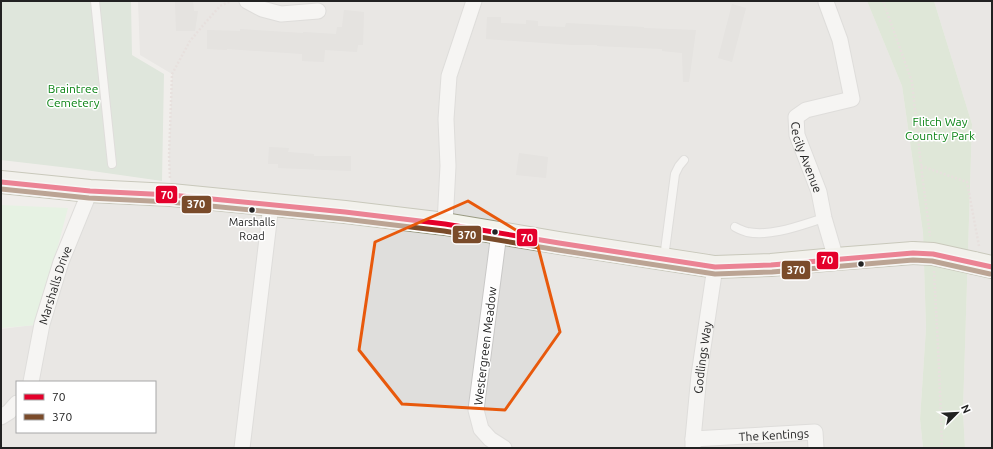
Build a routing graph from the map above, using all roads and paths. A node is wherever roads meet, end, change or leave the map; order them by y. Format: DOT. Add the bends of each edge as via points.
graph roads {
  1 [pos="95,1"];
  2 [pos="231,1"];
  3 [pos="247,1"];
  4 [pos="474,1"];
  5 [pos="883,1"];
  6 [pos="826,2"];
  7 [pos="318,11"];
  8 [pos="684,160"];
  9 [pos="112,164"];
  10 [pos="922,166"];
  11 [pos="1,182"];
  12 [pos="90,191"];
  13 [pos="171,195"];
  14 [pos="271,205"];
  15 [pos="824,218"];
  16 [pos="445,224"];
  17 [pos="735,227"];
  18 [pos="500,233"];
  19 [pos="923,254"];
  20 [pos="664,258"];
  21 [pos="836,259"];
  22 [pos="983,265"];
  23 [pos="715,267"];
  24 [pos="31,381"];
  25 [pos="16,404"];
  26 [pos="1,417"];
  27 [pos="693,444"];
  28 [pos="242,448"];
  29 [pos="504,448"];
  30 [pos="816,448"];
  31 [pos="942,448"];
  1 -- 9 [label="lane"];
  2 -- 13 [label="path" via="220,6 205,22 190,41 172,74"];
  3 -- 7 [label="street" via="262,9 281,14"];
  4 -- 16 [label="street" via="450,76 446,119 448,166"];
  5 -- 10 [label="path" via="912,82"];
  6 -- 15 [label="street, Cecily Avenue" via="840,40 852,99 806,110 796,118 797,135 819,192"];
  8 -- 20 [label="lane" via="675,174"];
  10 -- 19 [label="path"];
  10 -- 22 [label="path" via="967,182"];
  11 -- 12 [label="street"];
  12 -- 13 [label="street"];
  12 -- 24 [label="street, Marshalls Drive" via="61,262 42,324"];
  13 -- 14 [label="street"];
  14 -- 16 [label="street"];
  14 -- 28 [label="street"];
  15 -- 17 [label="lane" via="782,231 764,233 746,232"];
  15 -- 21 [label="street, Cecily Avenue"];
  16 -- 18 [label="street"];
  18 -- 20 [label="street"];
  18 -- 29 [label="street, Westergreen Meadow" via="476,410 481,429"];
  19 -- 21 [label="street"];
  19 -- 22 [label="street, bridge"];
  19 -- 31 [label="path" via="939,366"];
  20 -- 23 [label="street"];
  21 -- 23 [label="street"];
  23 -- 27 [label="street, Godlings Way" via="699,375"];
  25 -- 26 [label="street"];
  27 -- 30 [label="street, The Kentings" via="816,432"];
}
